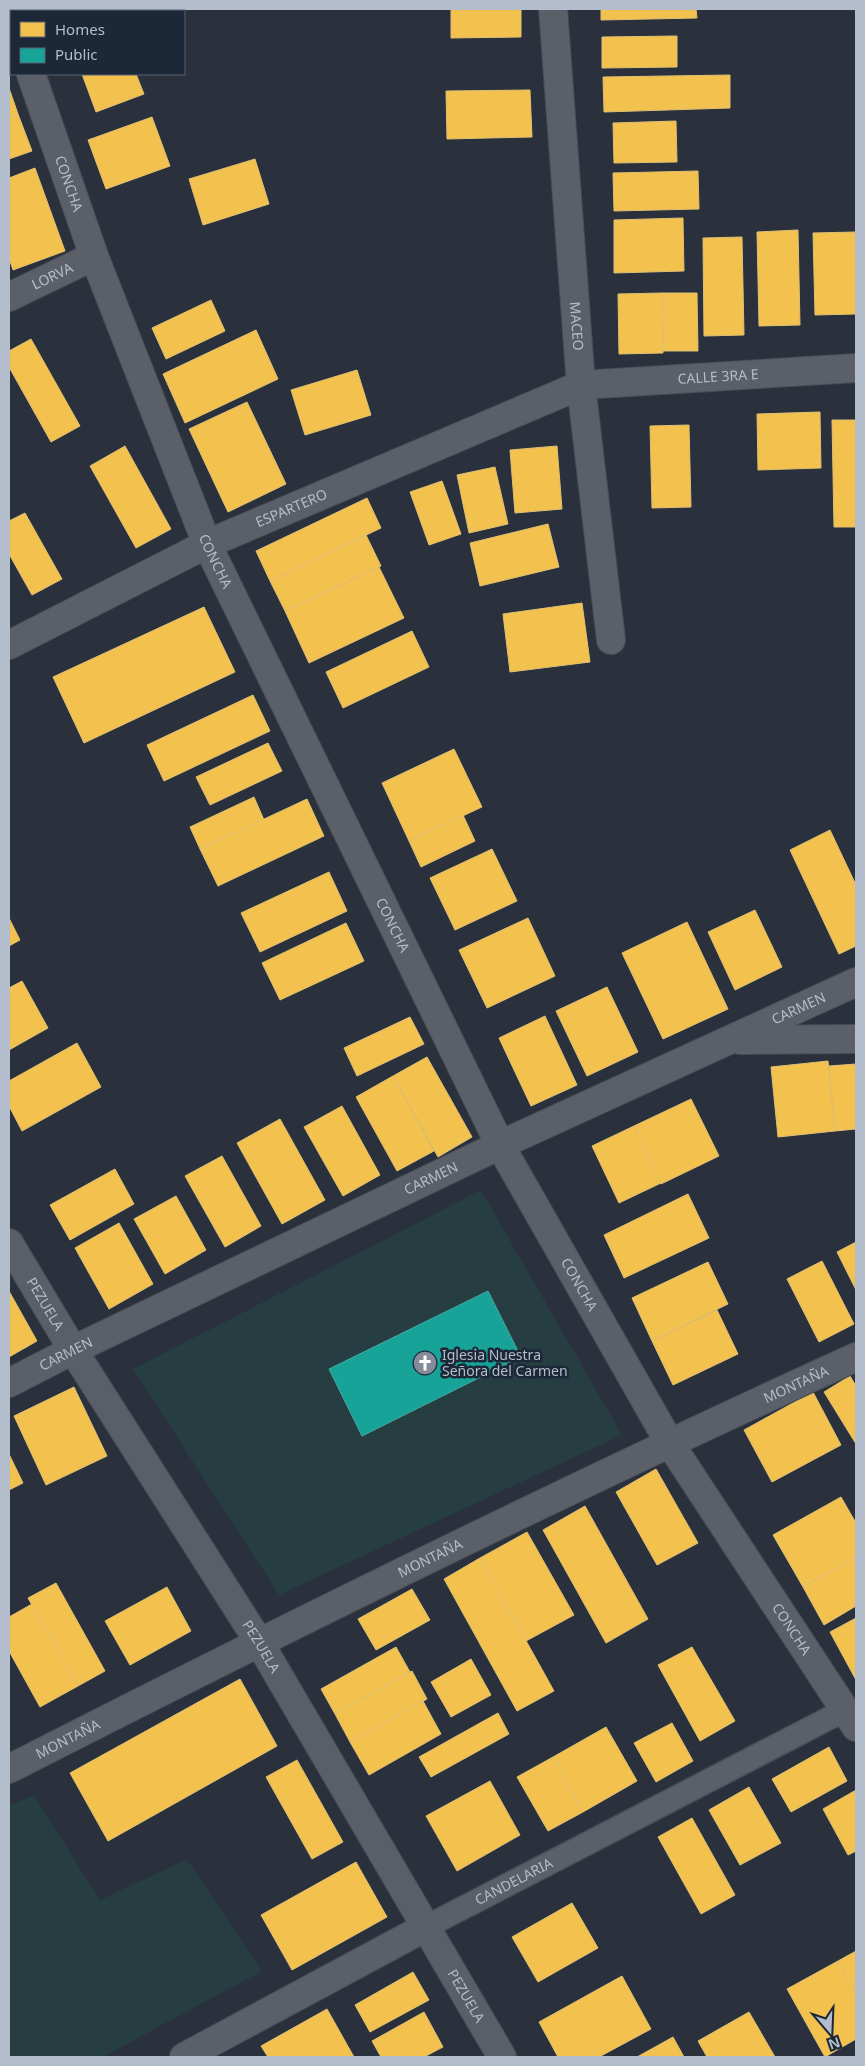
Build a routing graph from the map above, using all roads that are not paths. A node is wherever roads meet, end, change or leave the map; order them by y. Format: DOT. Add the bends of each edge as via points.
graph roads {
  1 [pos="553,9"];
  2 [pos="32,75"];
  3 [pos="94,256"];
  4 [pos="9,298"];
  5 [pos="856,368"];
  6 [pos="581,385"];
  7 [pos="207,544"];
  8 [pos="611,640"];
  9 [pos="9,645"];
  10 [pos="856,982"];
  11 [pos="856,1039"];
  12 [pos="732,1040"];
  13 [pos="500,1145"];
  14 [pos="9,1243"];
  15 [pos="72,1350"];
  16 [pos="856,1357"];
  17 [pos="9,1383"];
  18 [pos="669,1442"];
  19 [pos="259,1642"];
  20 [pos="850,1719"];
  21 [pos="9,1769"];
  22 [pos="426,1927"];
  23 [pos="184,2057"];
  24 [pos="502,2057"];
  1 -- 6 [label="street, MACEO"];
  2 -- 3 [label="street, CONCHA"];
  3 -- 4 [label="street, LORVA"];
  3 -- 7 [label="street, CONCHA"];
  5 -- 6 [label="street, CALLE 3RA E"];
  6 -- 7 [label="street, ESPARTERO"];
  6 -- 8 [label="street, MACEO"];
  7 -- 9 [label="street, ESPARTERO"];
  7 -- 13 [label="street, CONCHA"];
  10 -- 12 [label="street, CARMEN"];
  11 -- 12 [label="street"];
  12 -- 13 [label="street, CARMEN"];
  13 -- 15 [label="street, CARMEN"];
  13 -- 18 [label="street, CONCHA"];
  14 -- 15 [label="main road, PEZUELA"];
  15 -- 17 [label="street, CARMEN"];
  15 -- 19 [label="main road, PEZUELA"];
  16 -- 18 [label="street, MONTAÑA"];
  18 -- 19 [label="street, MONTAÑA"];
  18 -- 20 [label="street, CONCHA"];
  19 -- 21 [label="street, MONTAÑA"];
  19 -- 22 [label="main road, PEZUELA"];
  20 -- 22 [label="lane, CANDELARIA"];
  22 -- 23 [label="street, CANDELARIA"];
  22 -- 24 [label="main road, PEZUELA"];
}
